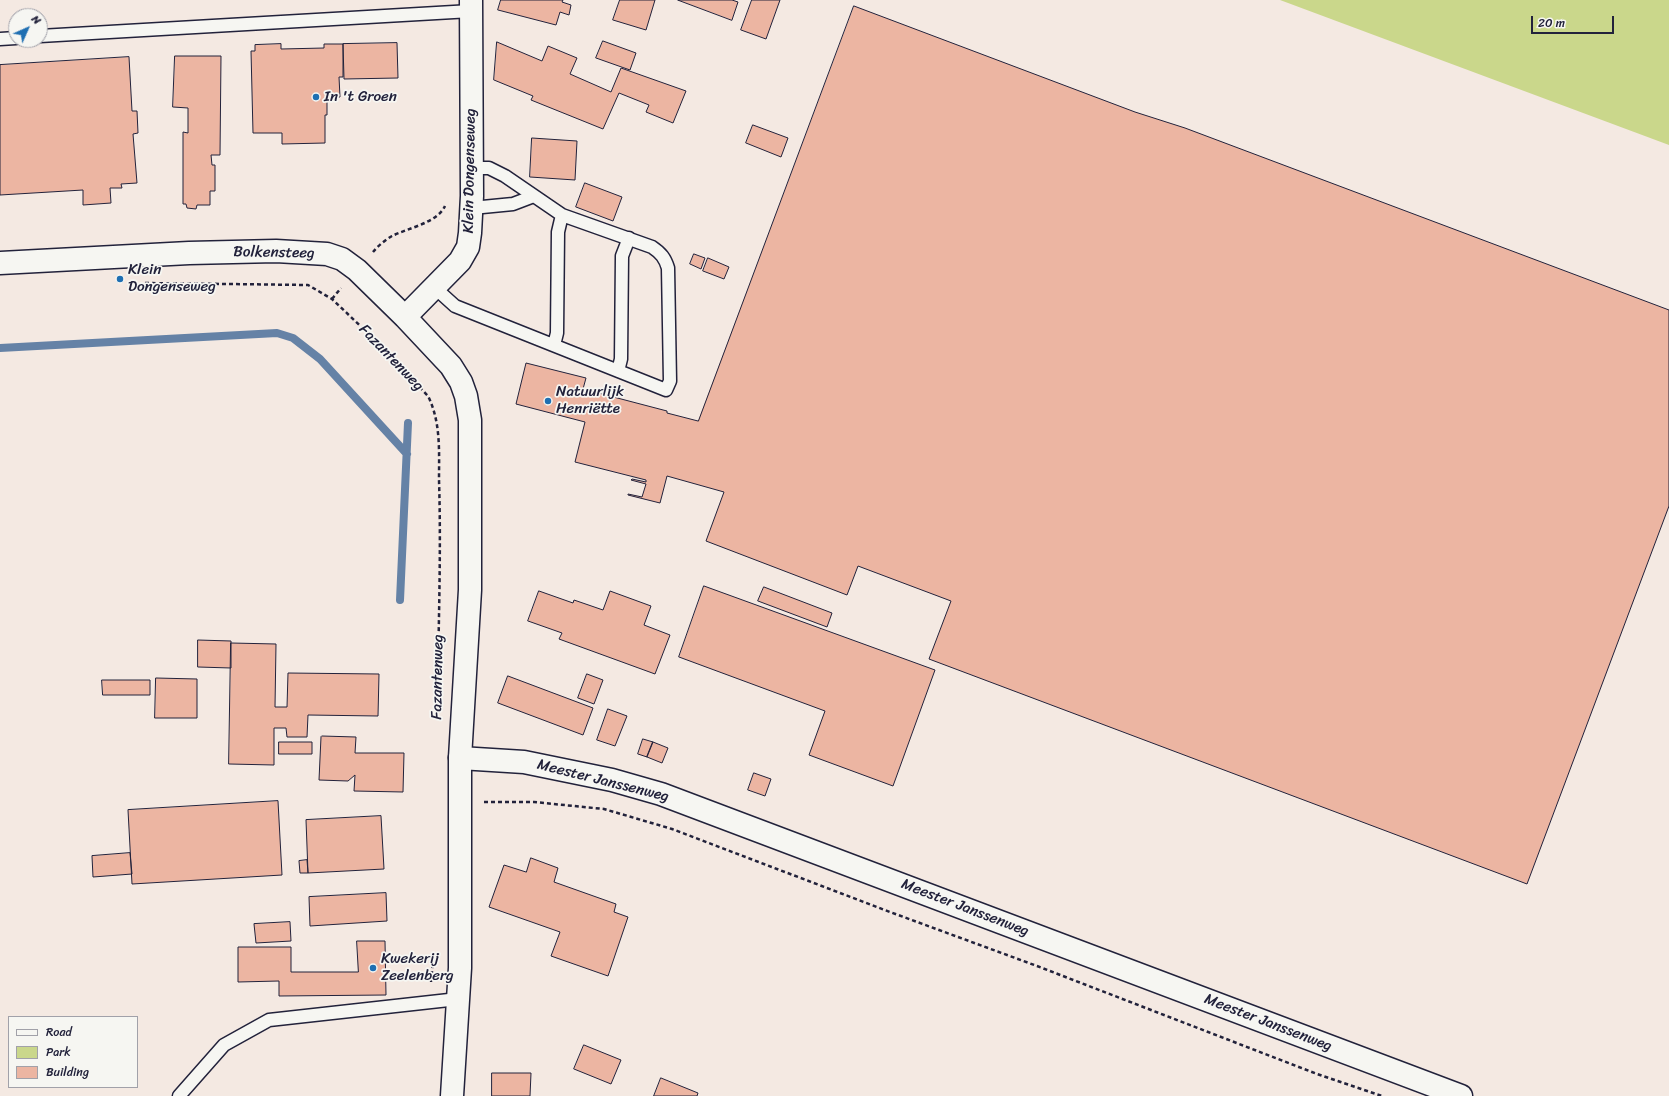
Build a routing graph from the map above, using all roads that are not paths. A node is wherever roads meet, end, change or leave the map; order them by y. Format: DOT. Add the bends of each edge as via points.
graph roads {
  1 [pos="471,5"];
  2 [pos="48,35"];
  3 [pos="472,168"];
  4 [pos="534,196"];
  5 [pos="472,208"];
  6 [pos="562,215"];
  7 [pos="629,238"];
  8 [pos="0,263"];
  9 [pos="434,287"];
  10 [pos="405,317"];
  11 [pos="554,346"];
  12 [pos="618,371"];
  13 [pos="460,758"];
  14 [pos="458,999"];
  15 [pos="179,1096"];
  16 [pos="452,1096"];
  17 [pos="1461,1096"];
  1 -- 2 [label="lane"];
  1 -- 3 [label="street, Klein Dongenseweg"];
  3 -- 4 [label="lane" via="489,168"];
  3 -- 5 [label="street, Klein Dongenseweg"];
  4 -- 5 [label="lane" via="513,204"];
  4 -- 6 [label="lane"];
  5 -- 9 [label="street, Klein Dongenseweg" via="465,254"];
  6 -- 7 [label="lane"];
  6 -- 11 [label="lane" via="558,232 557,333"];
  7 -- 12 [label="lane" via="622,256 621,359"];
  7 -- 12 [label="lane" via="660,253 668,268 670,381 666,390"];
  8 -- 10 [label="street, Bolkensteeg" via="189,253 276,251 327,254 342,259 357,270"];
  9 -- 10 [label="street, Klein Dongenseweg"];
  9 -- 11 [label="lane" via="455,306"];
  10 -- 13 [label="street, Fazantenweg" via="461,382 470,420 470,590"];
  11 -- 12 [label="lane"];
  13 -- 14 [label="street, Fazantenweg" via="461,885"];
  13 -- 17 [label="street, Meester Janssenweg" via="524,762 612,780 661,794"];
  14 -- 15 [label="lane" via="269,1020 224,1045"];
  14 -- 16 [label="street, Fazantenweg"];
}
